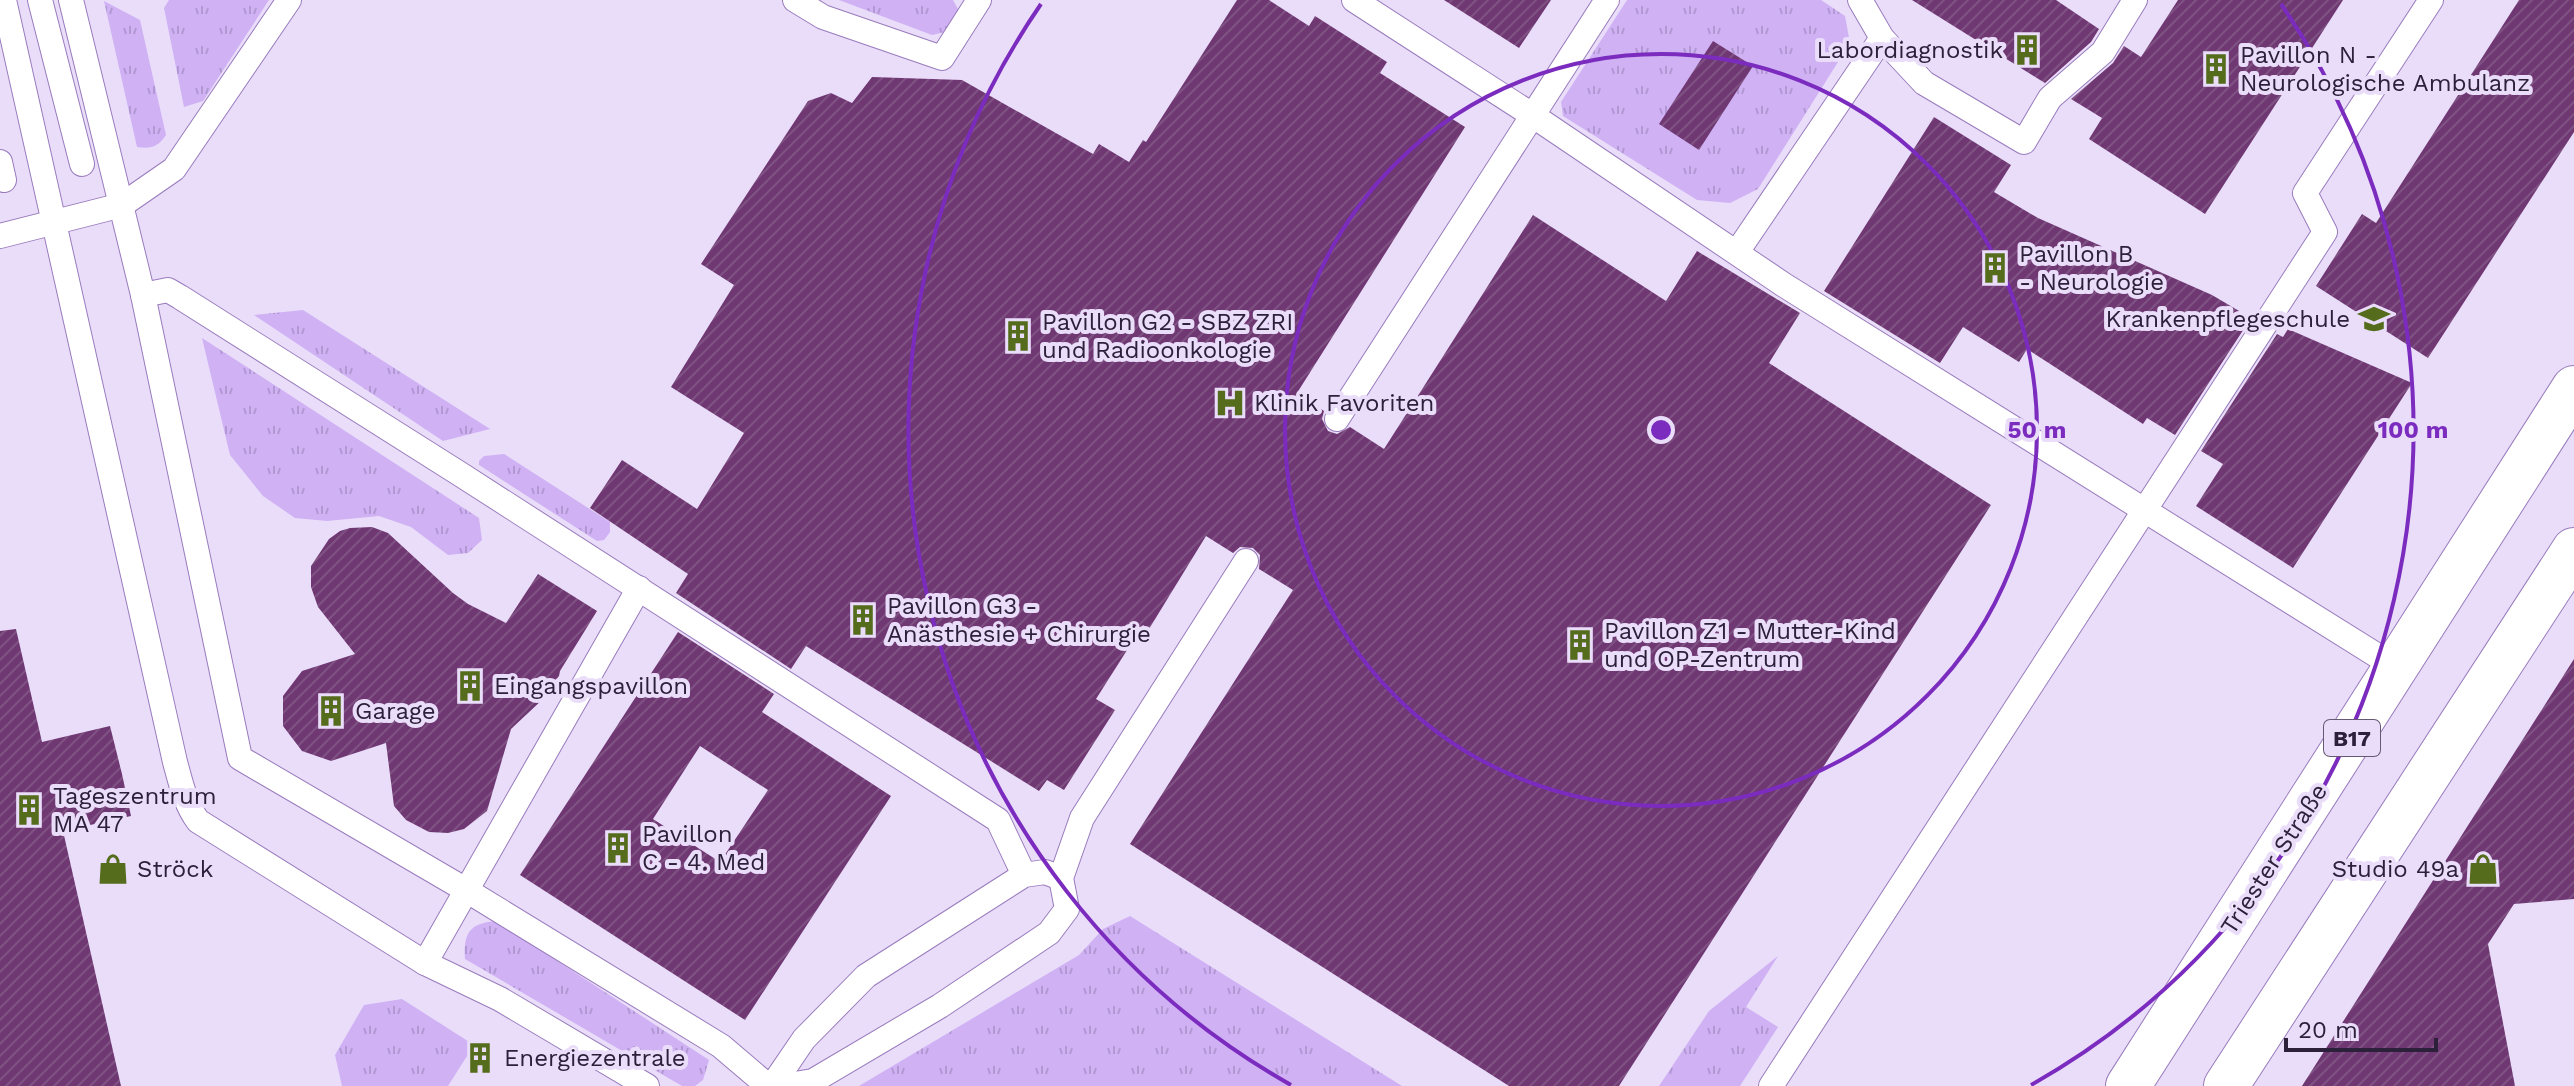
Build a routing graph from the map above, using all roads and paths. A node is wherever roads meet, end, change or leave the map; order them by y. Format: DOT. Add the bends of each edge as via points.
graph roads {
  1 [pos="4,0"];
  2 [pos="40,0"];
  3 [pos="71,0"];
  4 [pos="289,0"];
  5 [pos="795,0"];
  6 [pos="979,0"];
  7 [pos="1354,0"];
  8 [pos="1607,0"];
  9 [pos="1860,0"];
  10 [pos="2135,0"];
  11 [pos="2431,0"];
  12 [pos="1882,38"];
  13 [pos="1532,115"];
  14 [pos="82,164"];
  15 [pos="122,205"];
  16 [pos="53,223"];
  17 [pos="0,236"];
  18 [pos="1737,252"];
  19 [pos="143,295"];
  20 [pos="2574,388"];
  21 [pos="1337,419"];
  22 [pos="2145,510"];
  23 [pos="2574,550"];
  24 [pos="1246,561"];
  25 [pos="639,588"];
  26 [pos="2397,668"];
  27 [pos="1024,875"];
  28 [pos="1061,878"];
  29 [pos="466,890"];
  30 [pos="425,963"];
  31 [pos="647,1086"];
  32 [pos="770,1086"];
  33 [pos="782,1086"];
  34 [pos="1771,1086"];
  35 [pos="2128,1086"];
  36 [pos="2226,1086"];
  1 -- 16 [label="lane"];
  2 -- 14 [label="lane"];
  3 -- 15 [label="lane"];
  4 -- 15 [label="lane" via="174,169"];
  5 -- 6 [label="lane" via="823,17 942,58"];
  7 -- 13 [label="lane"];
  8 -- 13 [label="lane"];
  9 -- 12 [label="lane"];
  10 -- 12 [label="lane" via="2103,52 2050,98 2024,142 1924,83"];
  11 -- 22 [label="lane" via="2305,193 2325,232"];
  12 -- 18 [label="lane"];
  13 -- 18 [label="lane"];
  13 -- 21 [label="lane"];
  15 -- 16 [label="lane"];
  15 -- 19 [label="lane"];
  16 -- 17 [label="lane"];
  16 -- 30 [label="lane" via="175,762 191,811 198,821"];
  18 -- 22 [label="lane"];
  19 -- 25 [label="lane" via="168,290"];
  19 -- 29 [label="lane" via="240,758"];
  20 -- 26 [label="main road, Triester Straße / B17"];
  22 -- 26 [label="lane"];
  22 -- 34 [label="lane"];
  23 -- 36 [label="main road"];
  24 -- 28 [label="lane" via="1082,818"];
  25 -- 27 [label="lane" via="998,820"];
  25 -- 29 [label="lane"];
  26 -- 35 [label="main road, Triester Straße / B17"];
  27 -- 28 [label="lane" via="1045,872"];
  27 -- 32 [label="lane" via="866,976 804,1039"];
  28 -- 33 [label="lane" via="1067,909 1049,933 813,1081"];
  29 -- 30 [label="lane"];
  29 -- 32 [label="lane" via="721,1046"];
  30 -- 31 [label="lane" via="500,999"];
}
